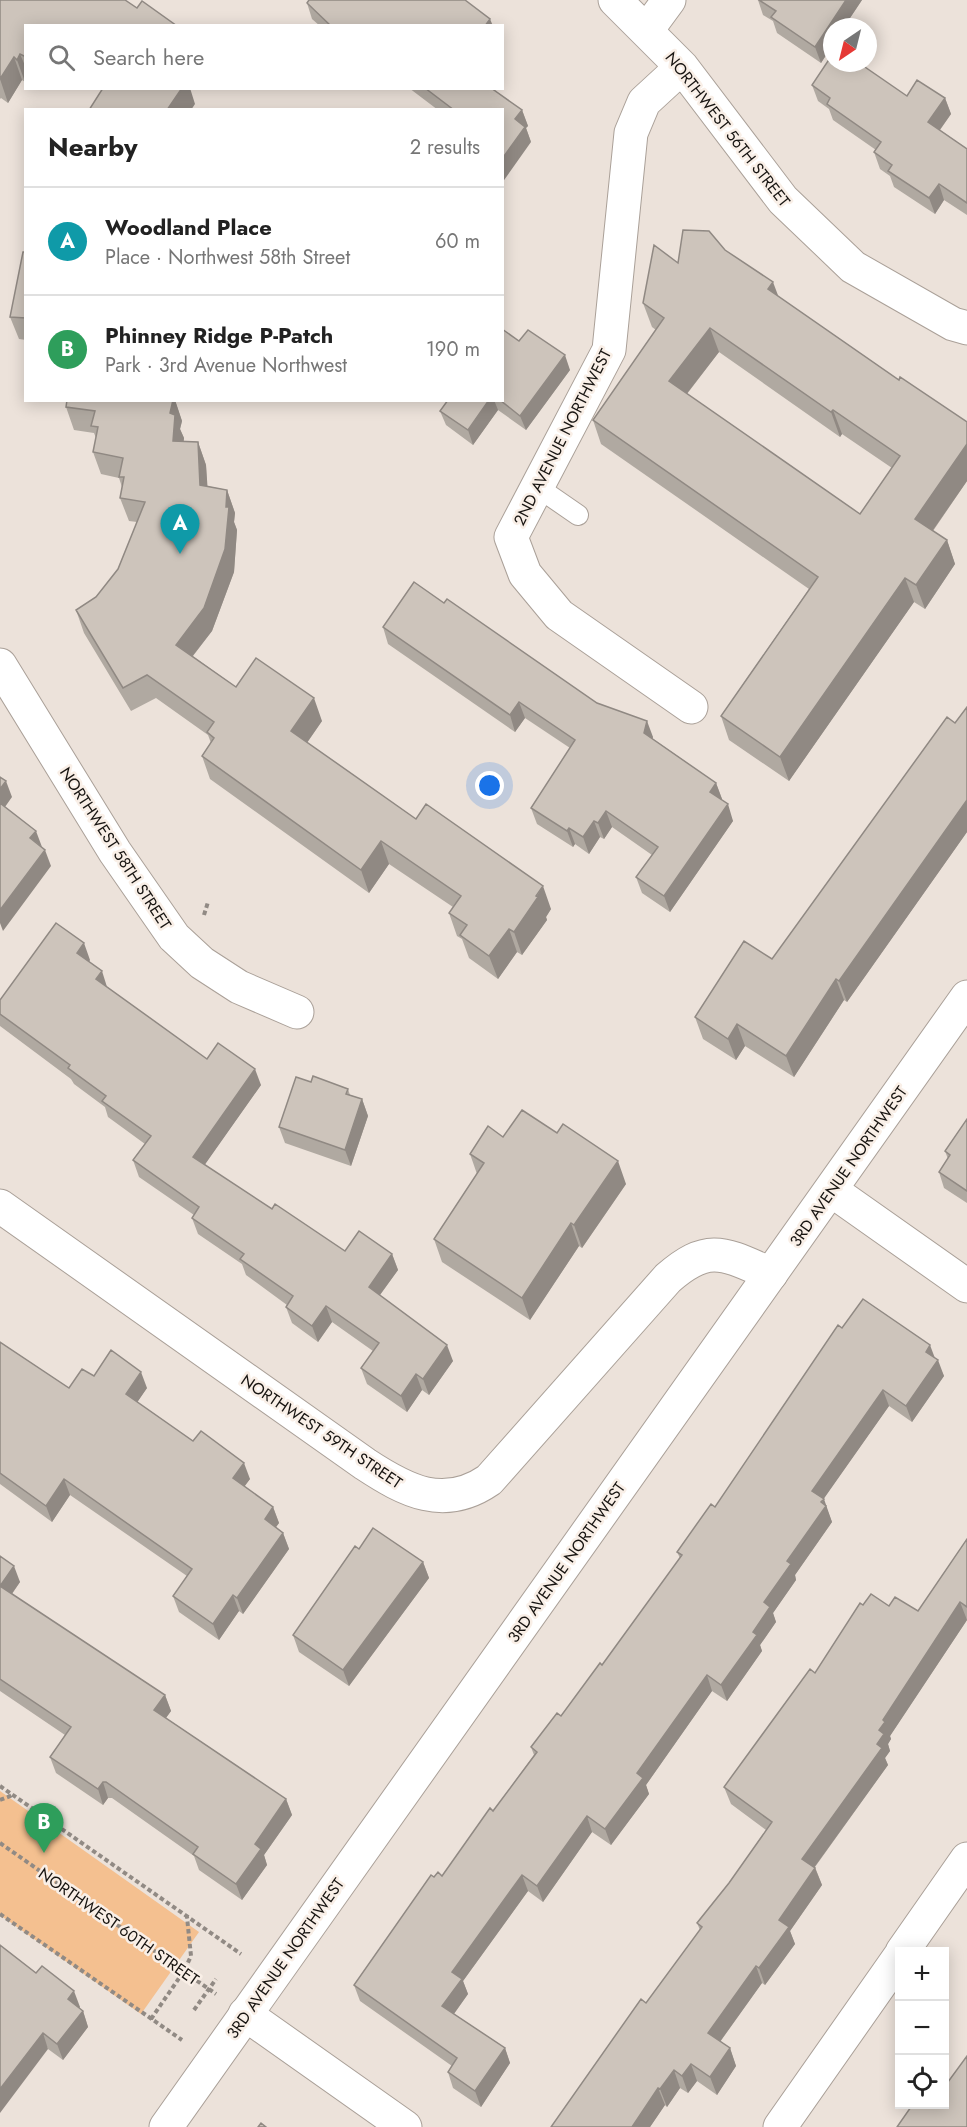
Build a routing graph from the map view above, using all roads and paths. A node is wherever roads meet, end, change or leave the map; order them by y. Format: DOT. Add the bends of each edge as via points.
graph roads {
  1 [pos="615,0"];
  2 [pos="669,0"];
  3 [pos="648,30"];
  4 [pos="682,67"];
  5 [pos="967,328"];
  6 [pos="536,486"];
  7 [pos="578,516"];
  8 [pos="0,665"];
  9 [pos="691,707"];
  10 [pos="967,997"];
  11 [pos="297,1012"];
  12 [pos="831,1190"];
  13 [pos="0,1206"];
  14 [pos="771,1274"];
  15 [pos="967,1286"];
  16 [pos="0,1786"];
  17 [pos="13,1795"];
  18 [pos="0,1800"];
  19 [pos="0,1843"];
  20 [pos="967,1859"];
  21 [pos="0,1914"];
  22 [pos="187,1916"];
  23 [pos="905,1947"];
  24 [pos="250,1960"];
  25 [pos="895,1963"];
  26 [pos="184,1971"];
  27 [pos="216,1979"];
  28 [pos="209,1989"];
  29 [pos="194,2010"];
  30 [pos="245,2014"];
  31 [pos="151,2019"];
  32 [pos="189,2046"];
  33 [pos="166,2127"];
  34 [pos="405,2127"];
  35 [pos="780,2127"];
  1 -- 3 [label="street, NORTHWEST 56TH STREET"];
  2 -- 3 [label="street"];
  3 -- 4 [label="street, NORTHWEST 56TH STREET"];
  4 -- 5 [label="street, NORTHWEST 56TH STREET" via="783,200 853,267 953,324"];
  4 -- 6 [label="street, 2ND AVENUE NORTHWEST" via="644,102 631,133 609,350"];
  6 -- 7 [label="lane"];
  6 -- 9 [label="street, 2ND AVENUE NORTHWEST" via="511,537 525,574 559,615"];
  8 -- 11 [label="street, NORTHWEST 58TH STREET" via="115,852 174,937 202,963 238,987"];
  10 -- 12 [label="street, 3RD AVENUE NORTHWEST"];
  12 -- 14 [label="street, 3RD AVENUE NORTHWEST"];
  12 -- 15 [label="street"];
  13 -- 14 [label="street, NORTHWEST 59TH STREET" via="365,1464 391,1481 428,1495 461,1494 489,1480 668,1278 692,1259 718,1253"];
  14 -- 30 [label="street, 3RD AVENUE NORTHWEST"];
  16 -- 17 [label="path"];
  17 -- 18 [label="path"];
  17 -- 22 [label="path"];
  19 -- 26 [label="path, NORTHWEST 60TH STREET"];
  20 -- 23 [label="street"];
  21 -- 31 [label="path"];
  22 -- 24 [label="path"];
  22 -- 26 [label="path" via="191,1956"];
  25 -- 35 [label="street"];
  26 -- 28 [label="path, NORTHWEST 60TH STREET"];
  26 -- 31 [label="path"];
  27 -- 28 [label="path"];
  28 -- 29 [label="path"];
  30 -- 33 [label="street, 3RD AVENUE NORTHWEST"];
  30 -- 34 [label="street"];
  31 -- 32 [label="path"];
}
